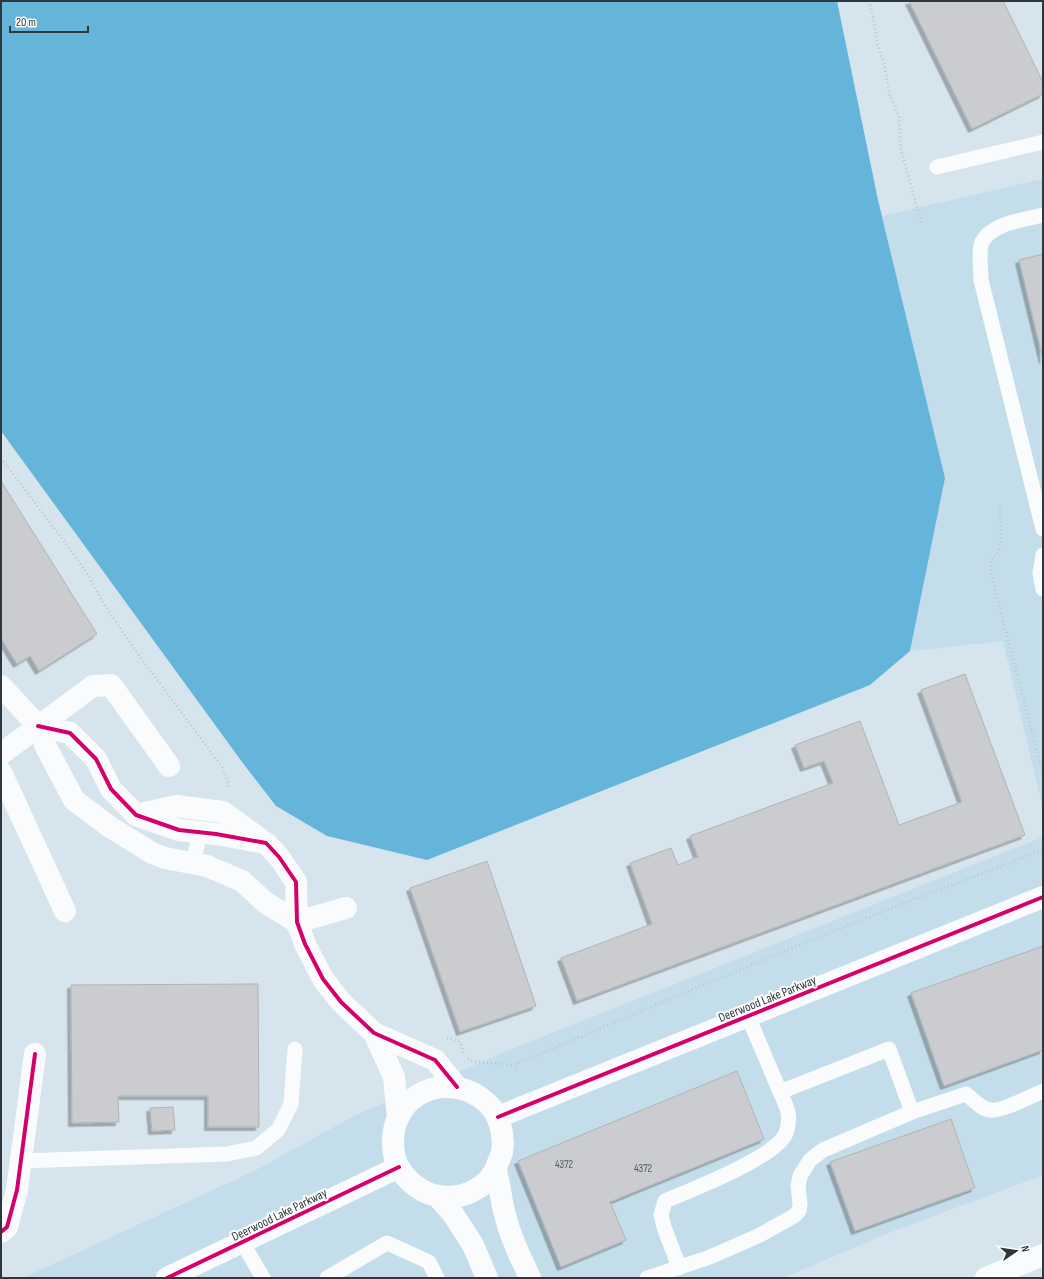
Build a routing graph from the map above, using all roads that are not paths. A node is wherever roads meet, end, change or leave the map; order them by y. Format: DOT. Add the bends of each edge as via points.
graph roads {
  1 [pos="1043,142"];
  2 [pos="937,167"];
  3 [pos="1043,215"];
  4 [pos="1043,529"];
  5 [pos="1043,555"];
  6 [pos="1043,589"];
  7 [pos="1,686"];
  8 [pos="38,726"];
  9 [pos="1,754"];
  10 [pos="169,766"];
  11 [pos="1,772"];
  12 [pos="136,815"];
  13 [pos="200,833"];
  14 [pos="266,843"];
  15 [pos="193,863"];
  16 [pos="1043,897"];
  17 [pos="346,908"];
  18 [pos="65,912"];
  19 [pos="297,922"];
  20 [pos="748,1016"];
  21 [pos="374,1033"];
  22 [pos="295,1049"];
  23 [pos="35,1054"];
  24 [pos="457,1087"];
  25 [pos="1043,1091"];
  26 [pos="780,1092"];
  27 [pos="912,1112"];
  28 [pos="498,1117"];
  29 [pos="398,1118"];
  30 [pos="20,1161"];
  31 [pos="399,1168"];
  32 [pos="496,1169"];
  33 [pos="438,1197"];
  34 [pos="1,1232"];
  35 [pos="242,1242"];
  36 [pos="1043,1255"];
  37 [pos="679,1267"];
  38 [pos="167,1278"];
  39 [pos="263,1278"];
  40 [pos="327,1278"];
  41 [pos="437,1278"];
  42 [pos="487,1278"];
  43 [pos="530,1278"];
  44 [pos="647,1278"];
  45 [pos="986,1278"];
  1 -- 2 [label="lane"];
  3 -- 4 [label="lane" via="992,231 982,243 980,259 981,280"];
  5 -- 6 [label="lane" via="1040,574"];
  7 -- 8 [label="main road"];
  8 -- 9 [label="main road"];
  8 -- 10 [label="main road" via="93,686 111,685"];
  8 -- 12 [label="main road" via="70,733 96,760 111,789"];
  8 -- 15 [label="main road" via="74,800 110,828 152,853"];
  11 -- 18 [label="main road"];
  12 -- 13 [label="main road" via="179,830"];
  12 -- 14 [label="main road" via="176,806 223,812"];
  13 -- 14 [label="main road"];
  13 -- 15 [label="lane"];
  14 -- 19 [label="main road" via="296,882"];
  15 -- 19 [label="main road" via="207,866 242,881 266,903"];
  16 -- 20 [label="main road, Deerwood Lake Parkway"];
  17 -- 19 [label="main road"];
  19 -- 21 [label="main road" via="323,979 340,1002"];
  20 -- 26 [label="lane"];
  20 -- 28 [label="main road, Deerwood Lake Parkway"];
  21 -- 24 [label="main road" via="435,1060"];
  21 -- 29 [label="main road" via="394,1077"];
  22 -- 30 [label="lane" via="291,1104 278,1130 256,1148 227,1154"];
  23 -- 30 [label="main road"];
  24 -- 28 [label="main road" via="473,1092 487,1103"];
  24 -- 29 [label="main road" via="428,1090 416,1096 405,1106"];
  25 -- 27 [label="lane" via="1000,1109 990,1110 966,1094"];
  26 -- 27 [label="lane" via="889,1049"];
  26 -- 37 [label="lane" via="789,1113 786,1133 781,1142 757,1160 665,1201 661,1215"];
  27 -- 37 [label="lane" via="823,1150 814,1157 800,1176 799,1211 794,1216 760,1235 710,1257"];
  28 -- 32 [label="main road" via="502,1134 502,1152"];
  29 -- 31 [label="main road" via="393,1134 393,1151"];
  30 -- 34 [label="main road" via="17,1190 7,1226"];
  31 -- 33 [label="main road" via="408,1181 422,1191"];
  31 -- 35 [label="main road, Deerwood Lake Parkway"];
  32 -- 33 [label="main road" via="486,1182 472,1192 456,1197"];
  32 -- 43 [label="main road" via="507,1223"];
  33 -- 42 [label="main road" via="473,1244"];
  35 -- 38 [label="main road, Deerwood Lake Parkway"];
  35 -- 39 [label="lane"];
  36 -- 45 [label="main road"];
  37 -- 44 [label="lane"];
  40 -- 41 [label="lane" via="387,1243 429,1262"];
}
